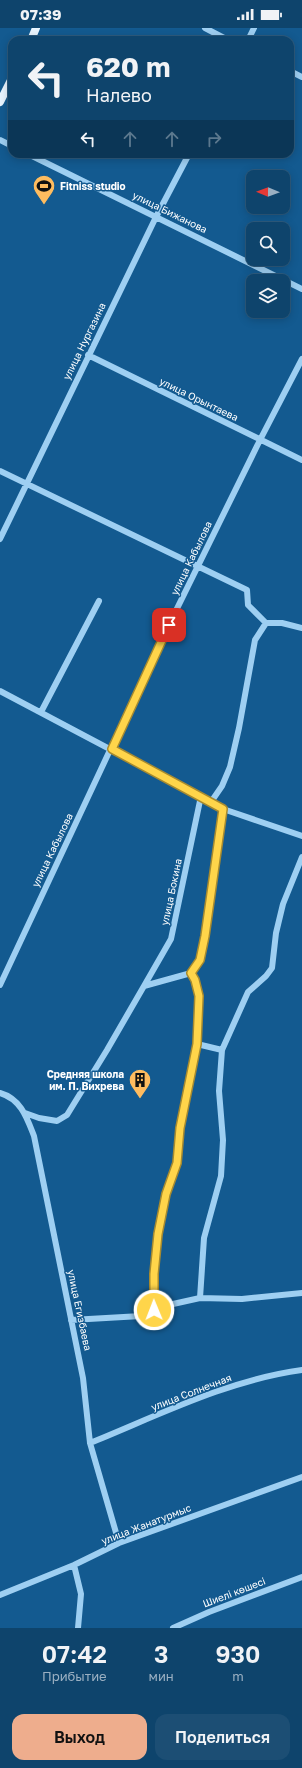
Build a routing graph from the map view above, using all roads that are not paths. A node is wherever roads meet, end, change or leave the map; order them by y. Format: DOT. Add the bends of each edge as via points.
graph roads {
  1 [pos="205,28"];
  2 [pos="220,36"];
  3 [pos="8,86"];
  4 [pos="0,102"];
  5 [pos="36,158"];
  6 [pos="187,158"];
  7 [pos="156,217"];
  8 [pos="302,289"];
  9 [pos="88,355"];
  10 [pos="302,359"];
  11 [pos="260,440"];
  12 [pos="302,460"];
  13 [pos="0,471"];
  14 [pos="27,484"];
  15 [pos="0,539"];
  16 [pos="197,567"];
  17 [pos="99,601"];
  18 [pos="266,623"];
  19 [pos="302,628"];
  20 [pos="0,691"];
  21 [pos="41,712"];
  22 [pos="112,749"];
  23 [pos="201,796"];
  24 [pos="211,802"];
  25 [pos="223,809"];
  26 [pos="302,836"];
  27 [pos="302,857"];
  28 [pos="191,973"];
  29 [pos="0,985"];
  30 [pos="144,986"];
  31 [pos="197,1044"];
  32 [pos="222,1050"];
  33 [pos="0,1093"];
  34 [pos="25,1113"];
  35 [pos="302,1293"];
  36 [pos="200,1298"];
  37 [pos="154,1310"];
  38 [pos="72,1320"];
  39 [pos="302,1370"];
  40 [pos="90,1443"];
  41 [pos="302,1478"];
  42 [pos="119,1543"];
  43 [pos="74,1565"];
  44 [pos="302,1577"];
  45 [pos="0,1595"];
  46 [pos="78,1628"];
  47 [pos="173,1628"];
  1 -- 2 [label="street"];
  3 -- 4 [label="main road"];
  5 -- 7 [label="street, улица Бижанова"];
  6 -- 7 [label="street, улица Нургазина"];
  7 -- 8 [label="street, улица Бижанова"];
  7 -- 9 [label="street, улица Нургазина"];
  9 -- 11 [label="street, улица Орынтаева"];
  9 -- 14 [label="street, улица Нургазина"];
  10 -- 11 [label="street, улица Кабылова"];
  11 -- 12 [label="street, улица Орынтаева"];
  11 -- 16 [label="street, улица Кабылова"];
  13 -- 14 [label="street"];
  14 -- 15 [label="street, улица Нургазина"];
  14 -- 16 [label="street"];
  16 -- 18 [label="street" via="247,590 248,605"];
  16 -- 22 [label="street, улица Кабылова"];
  17 -- 21 [label="street"];
  18 -- 19 [label="street" via="282,623"];
  18 -- 24 [label="street" via="255,640 230,767 222,786"];
  20 -- 21 [label="street"];
  21 -- 22 [label="street"];
  22 -- 23 [label="street"];
  22 -- 29 [label="street, улица Кабылова"];
  23 -- 24 [label="street"];
  23 -- 30 [label="street, улица Бокина" via="171,939"];
  24 -- 25 [label="street"];
  25 -- 26 [label="street"];
  25 -- 28 [label="street" via="205,936 200,960"];
  27 -- 32 [label="street" via="283,904 272,968 250,990"];
  28 -- 30 [label="street"];
  28 -- 31 [label="street" via="199,996"];
  30 -- 34 [label="street, улица Бокина" via="67,1115 57,1121"];
  31 -- 32 [label="street"];
  31 -- 37 [label="street" via="180,1128 177,1163 166,1194 158,1234"];
  32 -- 36 [label="street" via="219,1091 223,1140 221,1176 204,1238"];
  33 -- 34 [label="street, улица Егизбаева" via="15,1101"];
  34 -- 38 [label="street, улица Егизбаева" via="34,1136"];
  35 -- 36 [label="street" via="242,1299"];
  36 -- 37 [label="street"];
  37 -- 38 [label="street" via="141,1316"];
  38 -- 40 [label="street, улица Егизбаева" via="83,1378"];
  39 -- 40 [label="street, улица Солнечная" via="277,1373 239,1384"];
  40 -- 42 [label="street, улица Егизбаева"];
  41 -- 42 [label="street, улица Жанатурмыс"];
  42 -- 43 [label="street, улица Жанатурмыс"];
  43 -- 45 [label="street, улица Жанатурмыс"];
  43 -- 46 [label="street" via="81,1594"];
  44 -- 47 [label="street, Шиелі көшесі"];
}
